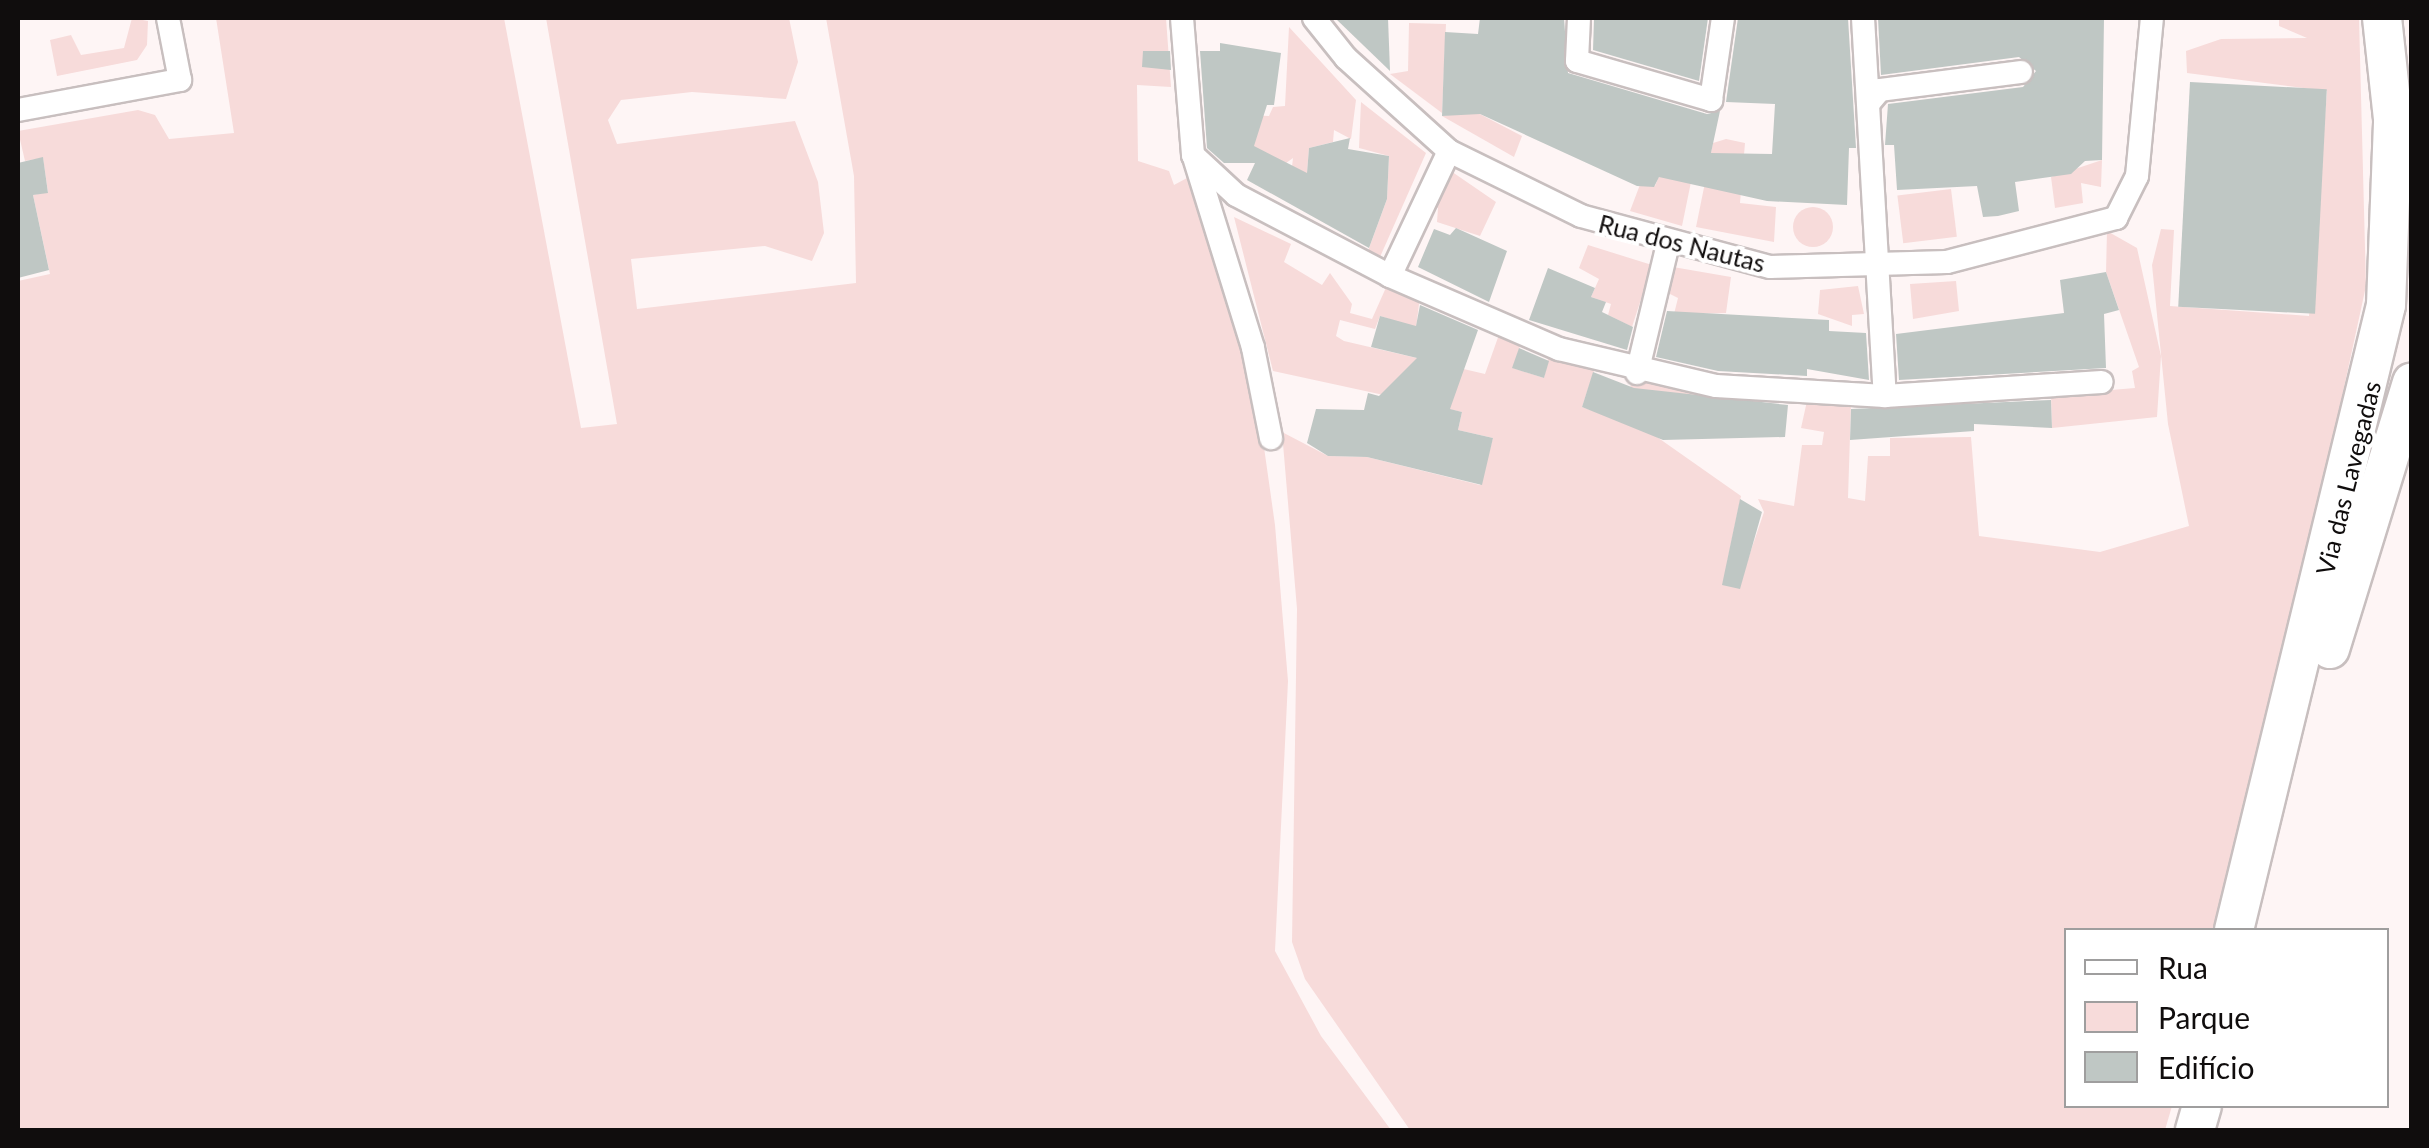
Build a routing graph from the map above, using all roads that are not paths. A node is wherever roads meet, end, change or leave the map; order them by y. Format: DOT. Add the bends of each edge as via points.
graph roads {
  1 [pos="168,18"];
  2 [pos="1182,18"];
  3 [pos="1314,18"];
  4 [pos="1580,18"];
  5 [pos="1723,18"];
  6 [pos="1863,18"];
  7 [pos="2152,18"];
  8 [pos="2382,18"];
  9 [pos="2401,18"];
  10 [pos="2021,72"];
  11 [pos="1869,103"];
  12 [pos="18,110"];
  13 [pos="2412,136"];
  14 [pos="1448,151"];
  15 [pos="1193,155"];
  16 [pos="2412,193"];
  17 [pos="1668,244"];
  18 [pos="1880,263"];
  19 [pos="1390,276"];
  20 [pos="2379,344"];
  21 [pos="1637,372"];
  22 [pos="2102,382"];
  23 [pos="2412,382"];
  24 [pos="1885,396"];
  25 [pos="1271,438"];
  26 [pos="2234,928"];
  27 [pos="2251,928"];
  1 -- 12 [label="street" via="180,80"];
  2 -- 15 [label="street"];
  3 -- 14 [label="street, Rua dos Nautas" via="1346,58"];
  4 -- 5 [label="street" via="1577,61 1711,100"];
  6 -- 11 [label="street"];
  7 -- 18 [label="street, Rua dos Nautas" via="2138,176 2116,218 1947,262"];
  8 -- 20 [label="main road, Via das Lavegadas" via="2394,217"];
  9 -- 13 [label="main road"];
  10 -- 11 [label="street" via="1880,90"];
  11 -- 18 [label="street"];
  14 -- 17 [label="street, Rua dos Nautas" via="1580,216"];
  14 -- 19 [label="street"];
  15 -- 19 [label="street" via="1236,196"];
  15 -- 25 [label="street" via="1254,348"];
  16 -- 20 [label="main road" via="2409,257"];
  17 -- 18 [label="street, Rua dos Nautas" via="1770,268"];
  17 -- 21 [label="street"];
  18 -- 24 [label="street"];
  19 -- 21 [label="street"];
  20 -- 26 [label="main road, Via das Lavegadas"];
  21 -- 24 [label="street"];
  22 -- 24 [label="street"];
  23 -- 27 [label="main road, Via das Lavegadas"];
}
